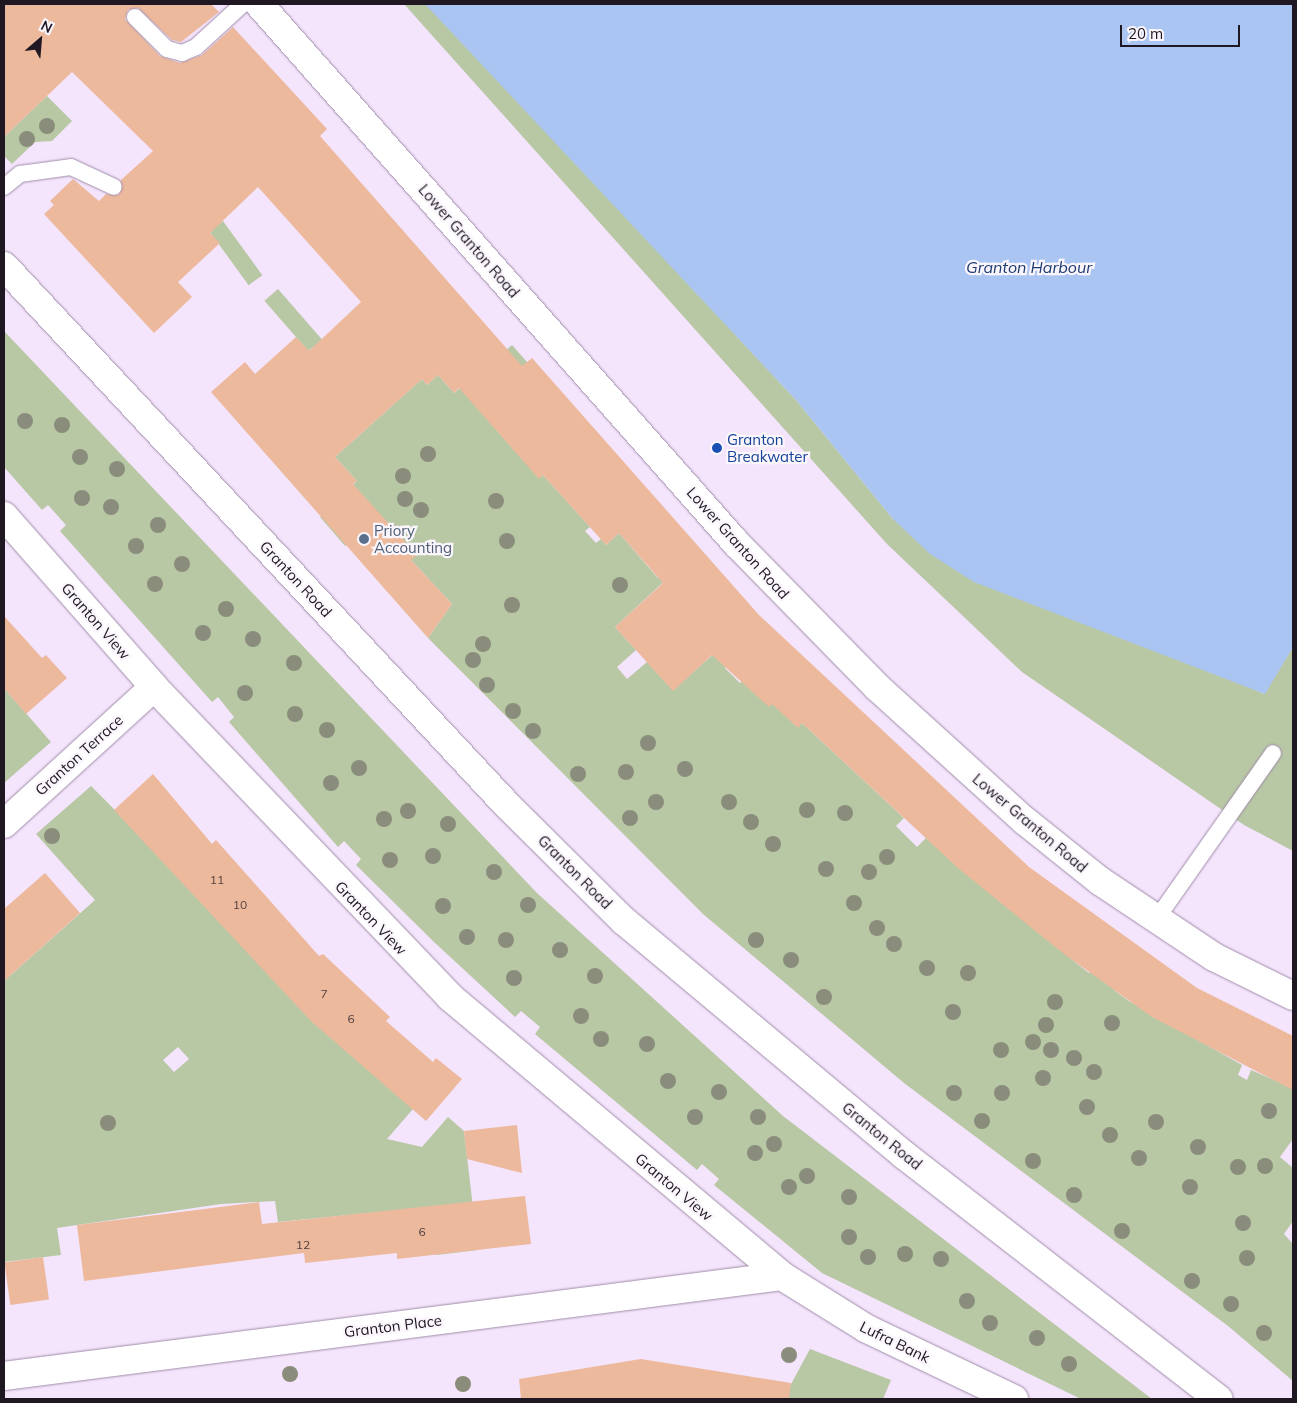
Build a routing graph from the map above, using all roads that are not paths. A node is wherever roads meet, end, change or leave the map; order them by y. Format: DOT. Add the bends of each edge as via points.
graph roads {
  1 [pos="242,4"];
  2 [pos="260,4"];
  3 [pos="135,17"];
  4 [pos="4,187"];
  5 [pos="114,187"];
  6 [pos="4,266"];
  7 [pos="4,516"];
  8 [pos="154,687"];
  9 [pos="1274,753"];
  10 [pos="4,824"];
  11 [pos="1155,921"];
  12 [pos="1293,996"];
  13 [pos="782,1276"];
  14 [pos="4,1376"];
  15 [pos="1014,1399"];
  16 [pos="1218,1399"];
  1 -- 3 [label="lane" via="196,48 182,52 167,48"];
  2 -- 11 [label="main road, Lower Granton Road" via="809,621 1025,821"];
  4 -- 5 [label="lane" via="20,174 71,167"];
  6 -- 16 [label="main road, Granton Road" via="506,805 624,921 904,1155"];
  7 -- 8 [label="main road, Granton View"];
  8 -- 10 [label="main road, Granton Terrace"];
  8 -- 13 [label="main road, Granton View" via="450,997"];
  9 -- 11 [label="lane"];
  11 -- 12 [label="main road, Lower Granton Road" via="1214,957"];
  13 -- 14 [label="main road, Granton Place"];
  13 -- 15 [label="main road, Lufra Bank" via="867,1329"];
}
